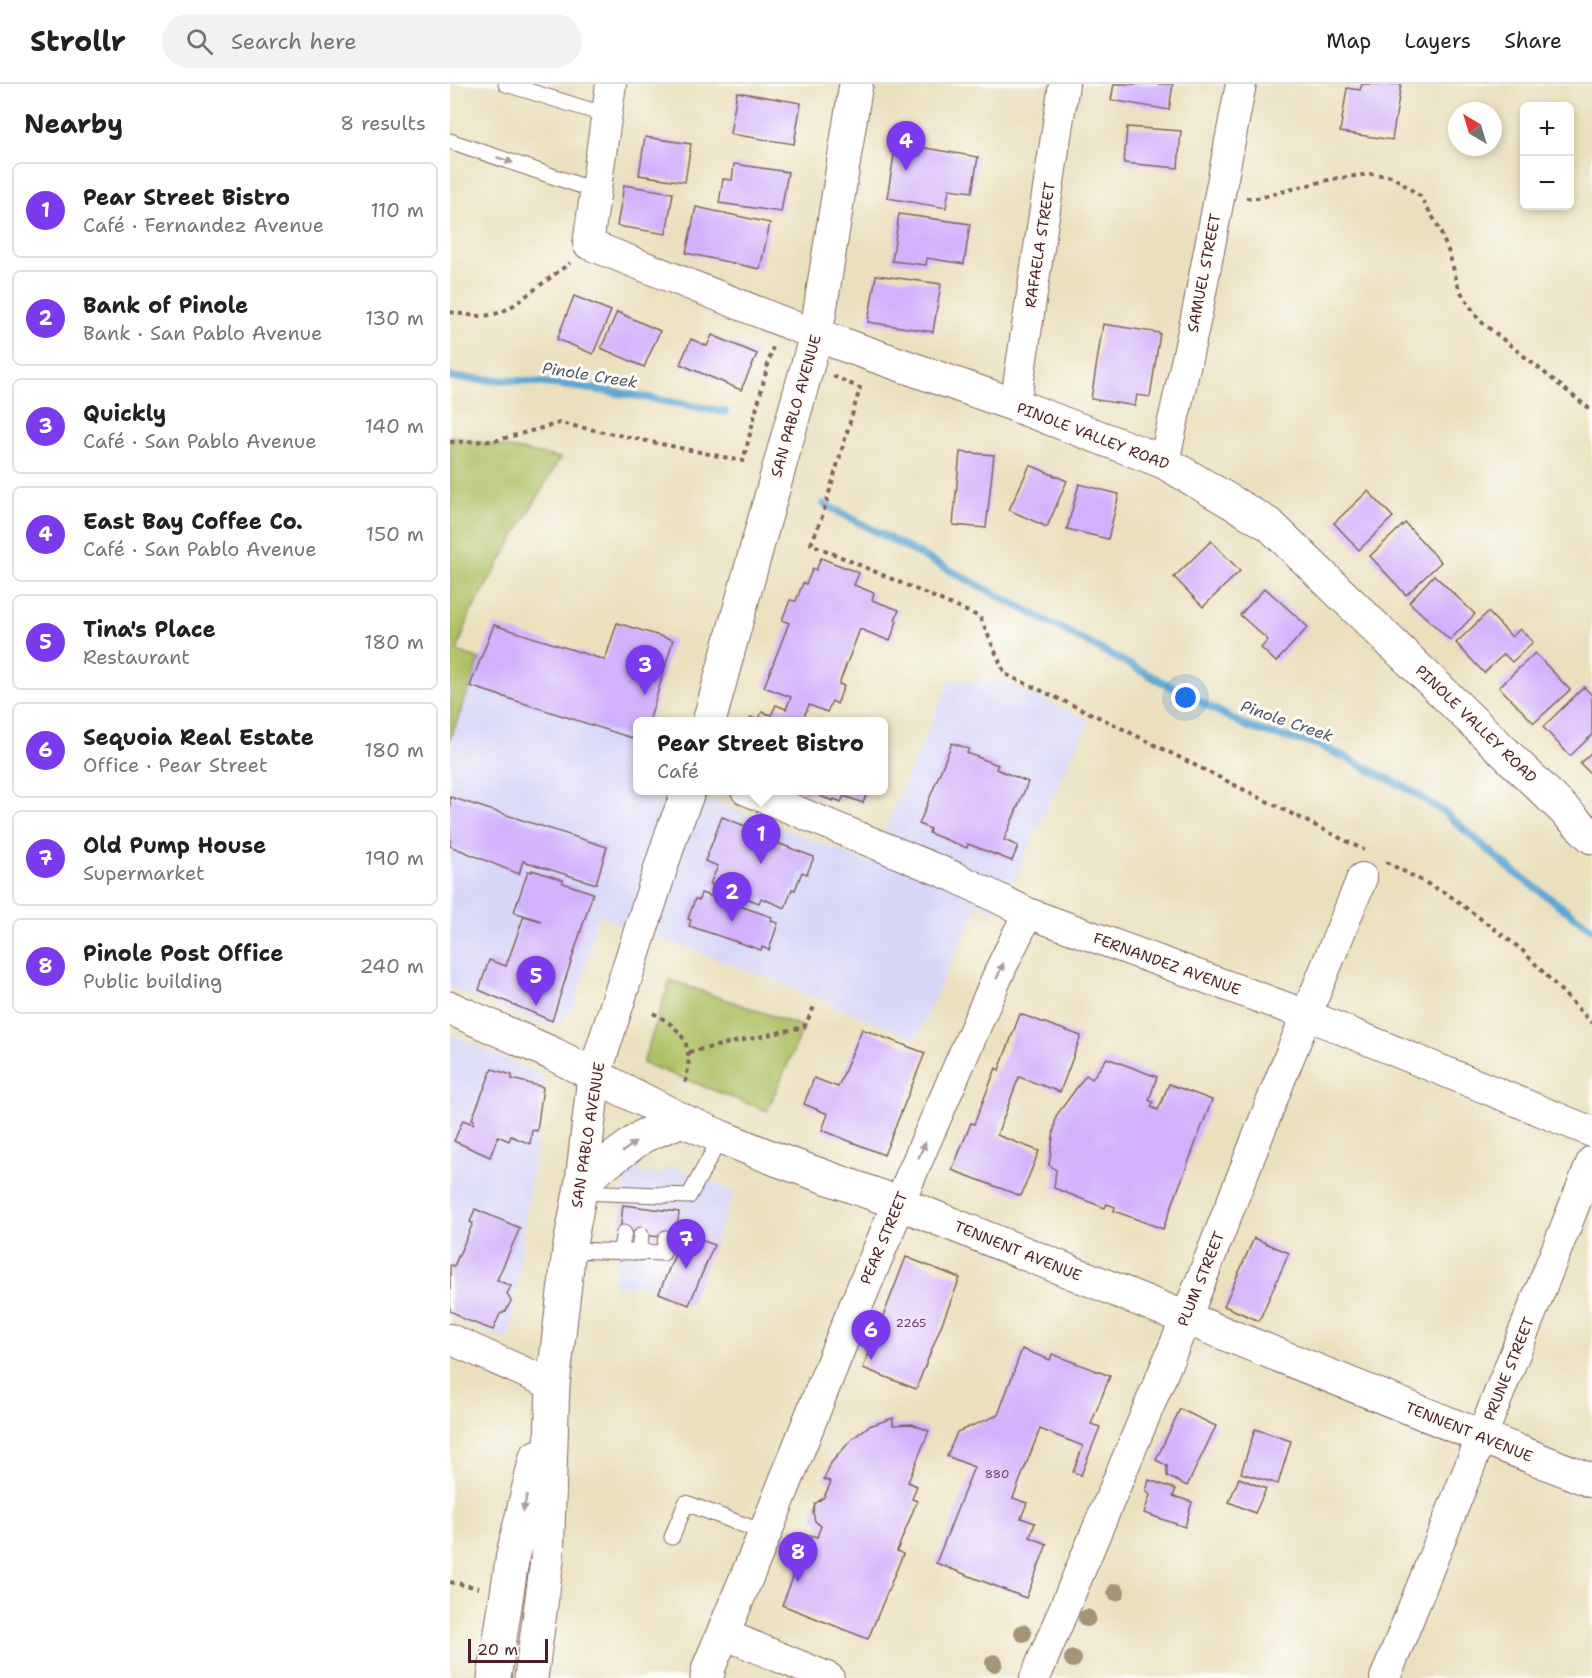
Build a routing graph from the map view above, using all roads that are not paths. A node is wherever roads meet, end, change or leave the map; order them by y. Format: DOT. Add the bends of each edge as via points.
graph roads {
  1 [pos="506,84"];
  2 [pos="611,84"];
  3 [pos="856,84"];
  4 [pos="1064,84"];
  5 [pos="1241,84"];
  6 [pos="606,115"];
  7 [pos="450,141"];
  8 [pos="596,191"];
  9 [pos="812,350"];
  10 [pos="1015,405"];
  11 [pos="1164,462"];
  12 [pos="710,717"];
  13 [pos="686,795"];
  14 [pos="758,795"];
  15 [pos="1592,837"];
  16 [pos="1370,863"];
  17 [pos="1028,913"];
  18 [pos="450,1008"];
  19 [pos="1307,1015"];
  20 [pos="594,1076"];
  21 [pos="682,1120"];
  22 [pos="1592,1132"];
  23 [pos="721,1137"];
  24 [pos="1592,1161"];
  25 [pos="580,1187"];
  26 [pos="671,1195"];
  27 [pos="898,1203"];
  28 [pos="669,1211"];
  29 [pos="624,1233"];
  30 [pos="641,1235"];
  31 [pos="666,1238"];
  32 [pos="569,1250"];
  33 [pos="620,1252"];
  34 [pos="639,1252"];
  35 [pos="1186,1318"];
  36 [pos="450,1339"];
  37 [pos="553,1385"];
  38 [pos="1482,1438"];
  39 [pos="1592,1480"];
  40 [pos="765,1533"];
  41 [pos="672,1537"];
  42 [pos="724,1634"];
  43 [pos="708,1672"];
  44 [pos="494,1678"];
  45 [pos="531,1678"];
  46 [pos="829,1678"];
  47 [pos="1035,1678"];
  48 [pos="1385,1678"];
  1 -- 6 [label="lane"];
  2 -- 6 [label="street"];
  3 -- 9 [label="main road, SAN PABLO AVENUE"];
  4 -- 10 [label="street, RAFAELA STREET"];
  5 -- 11 [label="street, SAMUEL STREET"];
  6 -- 8 [label="street"];
  7 -- 8 [label="lane, one-way"];
  8 -- 9 [label="street, PINOLE VALLEY ROAD" via="588,244"];
  9 -- 10 [label="main road, PINOLE VALLEY ROAD"];
  9 -- 12 [label="main road, SAN PABLO AVENUE"];
  10 -- 11 [label="main road, PINOLE VALLEY ROAD"];
  11 -- 15 [label="main road, PINOLE VALLEY ROAD" via="1270,525"];
  13 -- 20 [label="main road, SAN PABLO AVENUE"];
  14 -- 17 [label="street, FERNANDEZ AVENUE" via="955,877"];
  16 -- 19 [label="street, PLUM STREET"];
  17 -- 19 [label="street, FERNANDEZ AVENUE"];
  27 -- 17 [label="street, PEAR STREET, one-way"];
  18 -- 20 [label="main road, TENNENT AVENUE"];
  19 -- 22 [label="street, FERNANDEZ AVENUE"];
  19 -- 35 [label="street, PLUM STREET"];
  20 -- 21 [label="main road, TENNENT AVENUE"];
  20 -- 25 [label="main road, SAN PABLO AVENUE"];
  21 -- 23 [label="main road, TENNENT AVENUE"];
  25 -- 21 [label="main road, one-way" via="643,1136"];
  23 -- 26 [label="lane" via="689,1196"];
  23 -- 27 [label="main road, TENNENT AVENUE"];
  24 -- 38 [label="street, PRUNE STREET"];
  25 -- 26 [label="lane" via="628,1200"];
  25 -- 32 [label="main road, SAN PABLO AVENUE"];
  26 -- 28 [label="lane"];
  27 -- 35 [label="main road, TENNENT AVENUE"];
  27 -- 40 [label="main road, PEAR STREET"];
  29 -- 33 [label="lane"];
  30 -- 34 [label="lane"];
  31 -- 34 [label="lane" via="663,1253"];
  32 -- 33 [label="lane"];
  32 -- 37 [label="main road, SAN PABLO AVENUE"];
  33 -- 34 [label="lane"];
  35 -- 38 [label="main road, TENNENT AVENUE"];
  35 -- 47 [label="street, PLUM STREET"];
  36 -- 37 [label="street"];
  37 -- 44 [label="main road, SAN PABLO AVENUE, one-way" via="513,1554"];
  37 -- 45 [label="main road, SAN PABLO AVENUE" via="547,1561"];
  38 -- 39 [label="main road, TENNENT AVENUE"];
  38 -- 48 [label="street, PRUNE STREET"];
  40 -- 41 [label="lane" via="686,1503"];
  40 -- 42 [label="main road, PEAR STREET"];
  42 -- 43 [label="main road, PEAR STREET"];
  42 -- 46 [label="street"];
}
